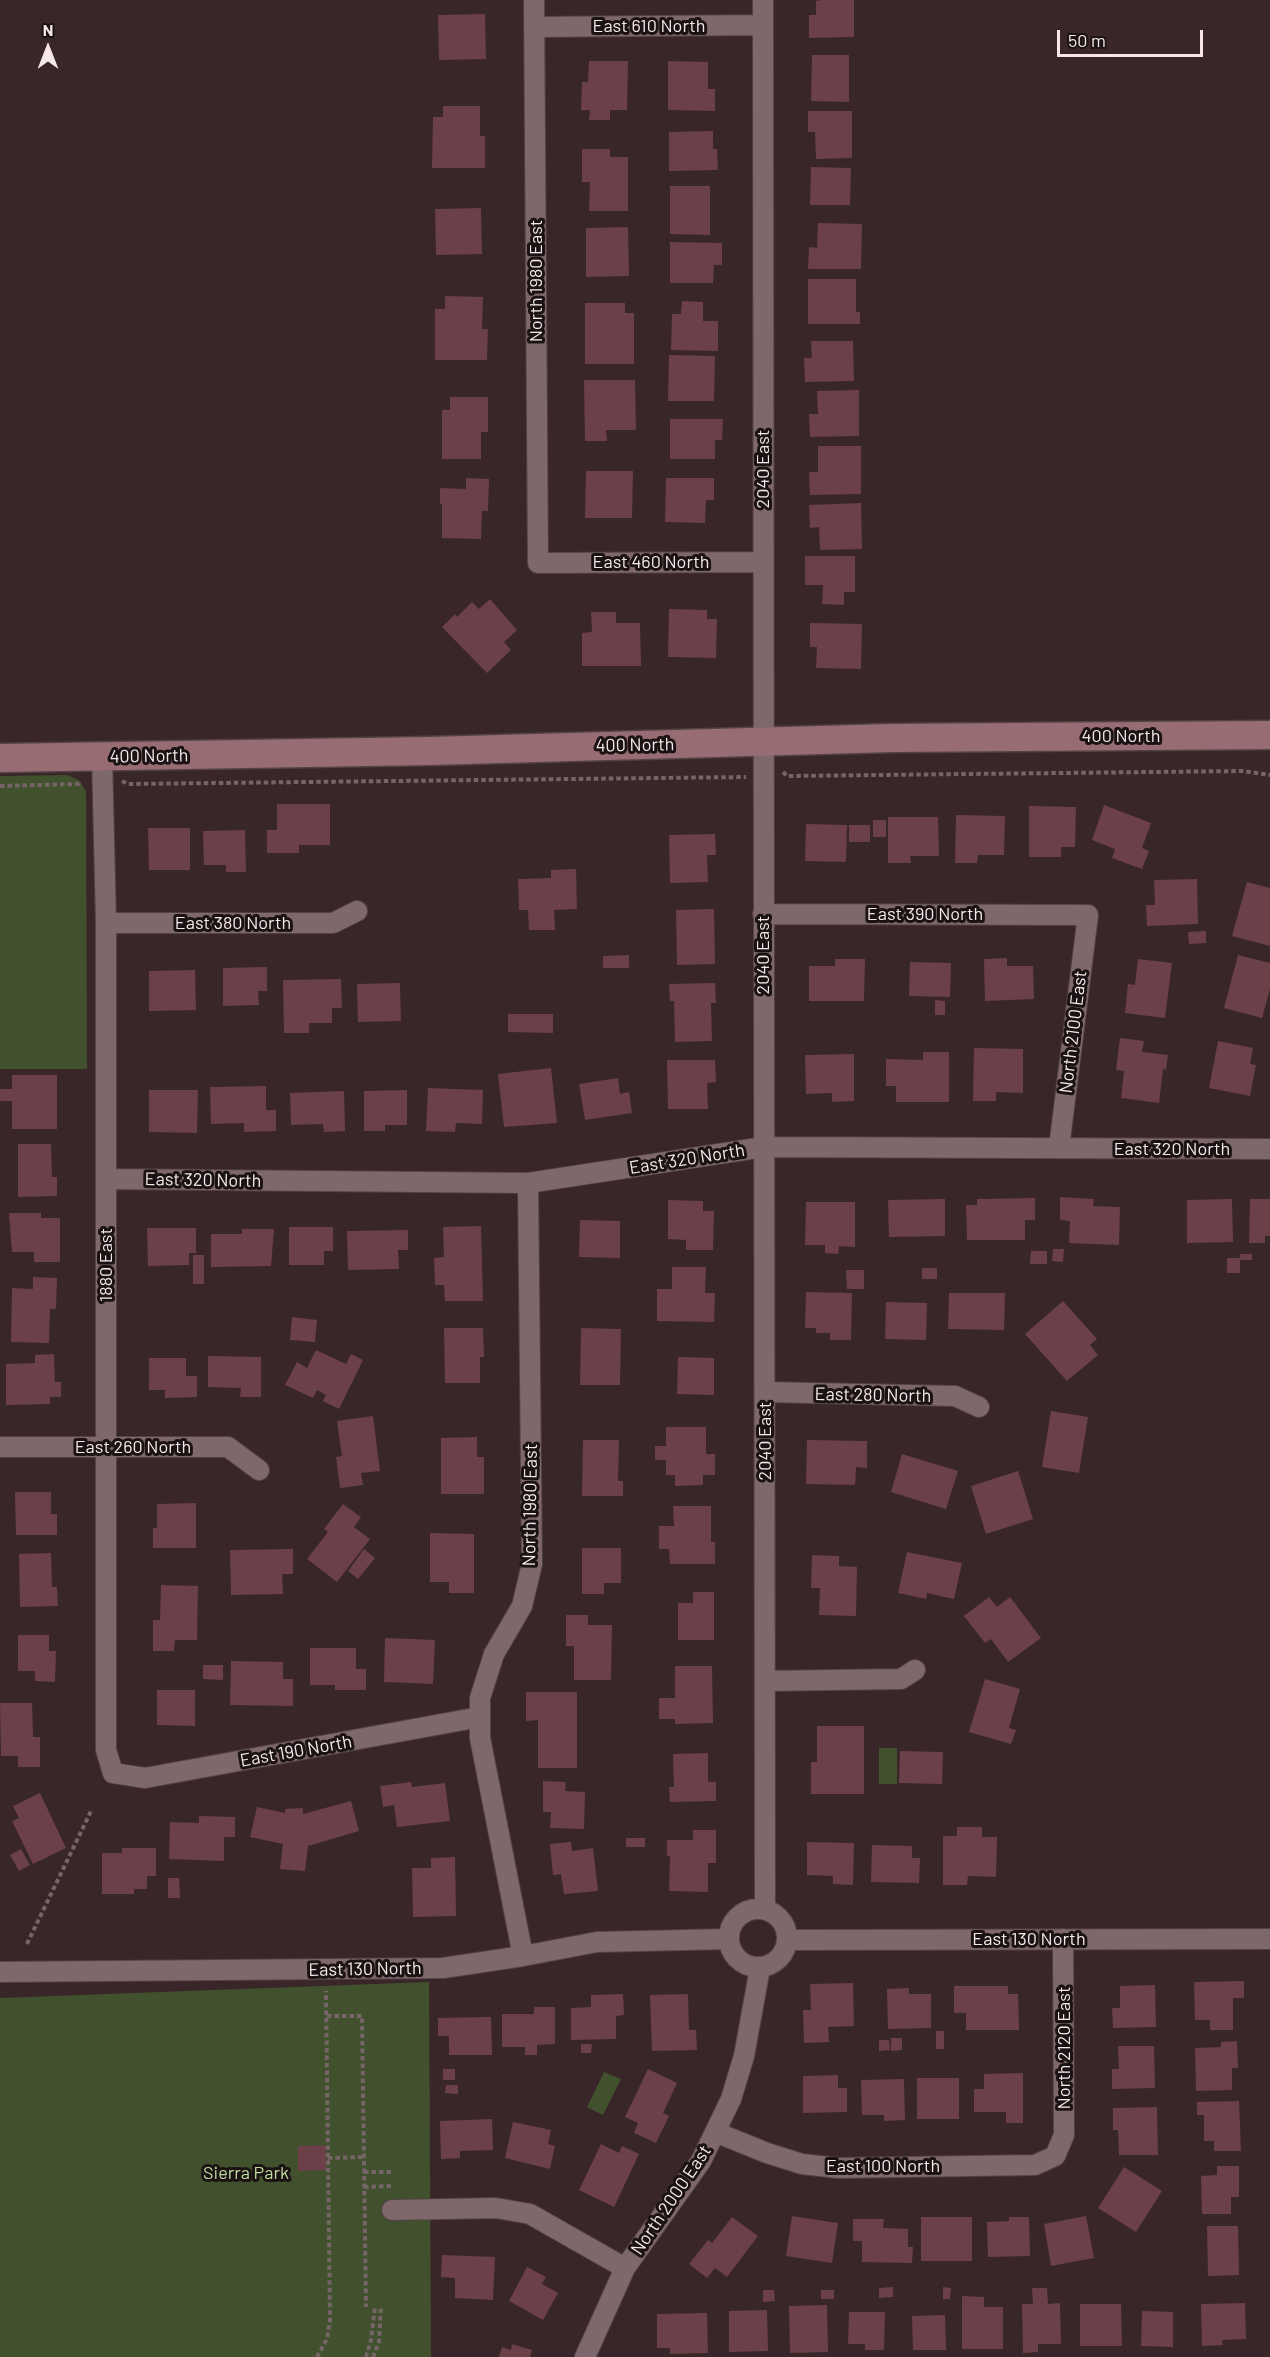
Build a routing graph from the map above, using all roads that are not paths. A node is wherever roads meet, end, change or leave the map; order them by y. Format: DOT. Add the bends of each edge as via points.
graph roads {
  1 [pos="534,0"];
  2 [pos="763,0"];
  3 [pos="763,25"];
  4 [pos="534,27"];
  5 [pos="538,562"];
  6 [pos="763,562"];
  7 [pos="1270,735"];
  8 [pos="763,743"];
  9 [pos="102,756"];
  10 [pos="0,758"];
  11 [pos="357,911"];
  12 [pos="763,914"];
  13 [pos="1088,915"];
  14 [pos="106,922"];
  15 [pos="764,1147"];
  16 [pos="1059,1148"];
  17 [pos="1270,1149"];
  18 [pos="106,1179"];
  19 [pos="528,1183"];
  20 [pos="765,1392"];
  21 [pos="979,1407"];
  22 [pos="0,1448"];
  23 [pos="106,1448"];
  24 [pos="259,1470"];
  25 [pos="915,1670"];
  26 [pos="765,1681"];
  27 [pos="480,1717"];
  28 [pos="112,1773"];
  29 [pos="765,1909"];
  30 [pos="729,1939"];
  31 [pos="1063,1939"];
  32 [pos="1270,1939"];
  33 [pos="788,1940"];
  34 [pos="523,1956"];
  35 [pos="760,1968"];
  36 [pos="0,1972"];
  37 [pos="715,2132"];
  38 [pos="1054,2156"];
  39 [pos="392,2210"];
  40 [pos="625,2268"];
  41 [pos="585,2357"];
  1 -- 4 [label="street, North 1980 East"];
  2 -- 3 [label="street, 2040 East"];
  3 -- 4 [label="street, East 610 North"];
  3 -- 6 [label="street, 2040 East"];
  4 -- 5 [label="street, North 1980 East"];
  5 -- 6 [label="street, East 460 North"];
  6 -- 8 [label="street, 2040 East"];
  7 -- 8 [label="main road, 400 North"];
  8 -- 9 [label="main road, 400 North"];
  8 -- 12 [label="street, 2040 East"];
  9 -- 10 [label="main road, 400 North"];
  9 -- 14 [label="street, 1880 East"];
  11 -- 14 [label="street, East 380 North" via="333,922"];
  12 -- 13 [label="street, East 390 North"];
  12 -- 15 [label="street, 2040 East"];
  13 -- 16 [label="street, North 2100 East"];
  14 -- 18 [label="street, 1880 East"];
  15 -- 16 [label="street, East 320 North"];
  15 -- 19 [label="street, East 320 North"];
  15 -- 20 [label="street, 2040 East"];
  16 -- 17 [label="street, East 320 North"];
  18 -- 19 [label="street, East 320 North"];
  18 -- 23 [label="street, 1880 East"];
  19 -- 27 [label="street, North 1980 East" via="532,1564 522,1606 494,1654 480,1698"];
  20 -- 21 [label="street, East 280 North" via="955,1396"];
  20 -- 26 [label="street, 2040 East"];
  22 -- 23 [label="street, East 260 North"];
  23 -- 24 [label="street, East 260 North" via="228,1448"];
  23 -- 28 [label="street, 1880 East" via="106,1750"];
  25 -- 26 [label="street" via="901,1679"];
  26 -- 29 [label="street, 2040 East"];
  27 -- 28 [label="street, East 190 North" via="146,1778"];
  27 -- 34 [label="street, North 1980 East" via="480,1738"];
  29 -- 30 [label="street" via="739,1916"];
  29 -- 33 [label="street" via="779,1917"];
  30 -- 34 [label="street, East 130 North" via="597,1942"];
  30 -- 35 [label="street" via="735,1957 750,1967"];
  31 -- 32 [label="street, East 130 North"];
  31 -- 33 [label="street, East 130 North"];
  31 -- 38 [label="street, North 2120 East" via="1064,2135"];
  33 -- 35 [label="street" via="776,1962"];
  34 -- 36 [label="street, East 130 North" via="443,1968"];
  35 -- 37 [label="street, North 2000 East" via="744,2056 731,2099"];
  37 -- 38 [label="street, East 100 North" via="802,2164 838,2168 1035,2165"];
  37 -- 40 [label="street, North 2000 East" via="701,2161"];
  39 -- 40 [label="street" via="496,2208 530,2214"];
  40 -- 41 [label="street, North 2000 East"];
}
